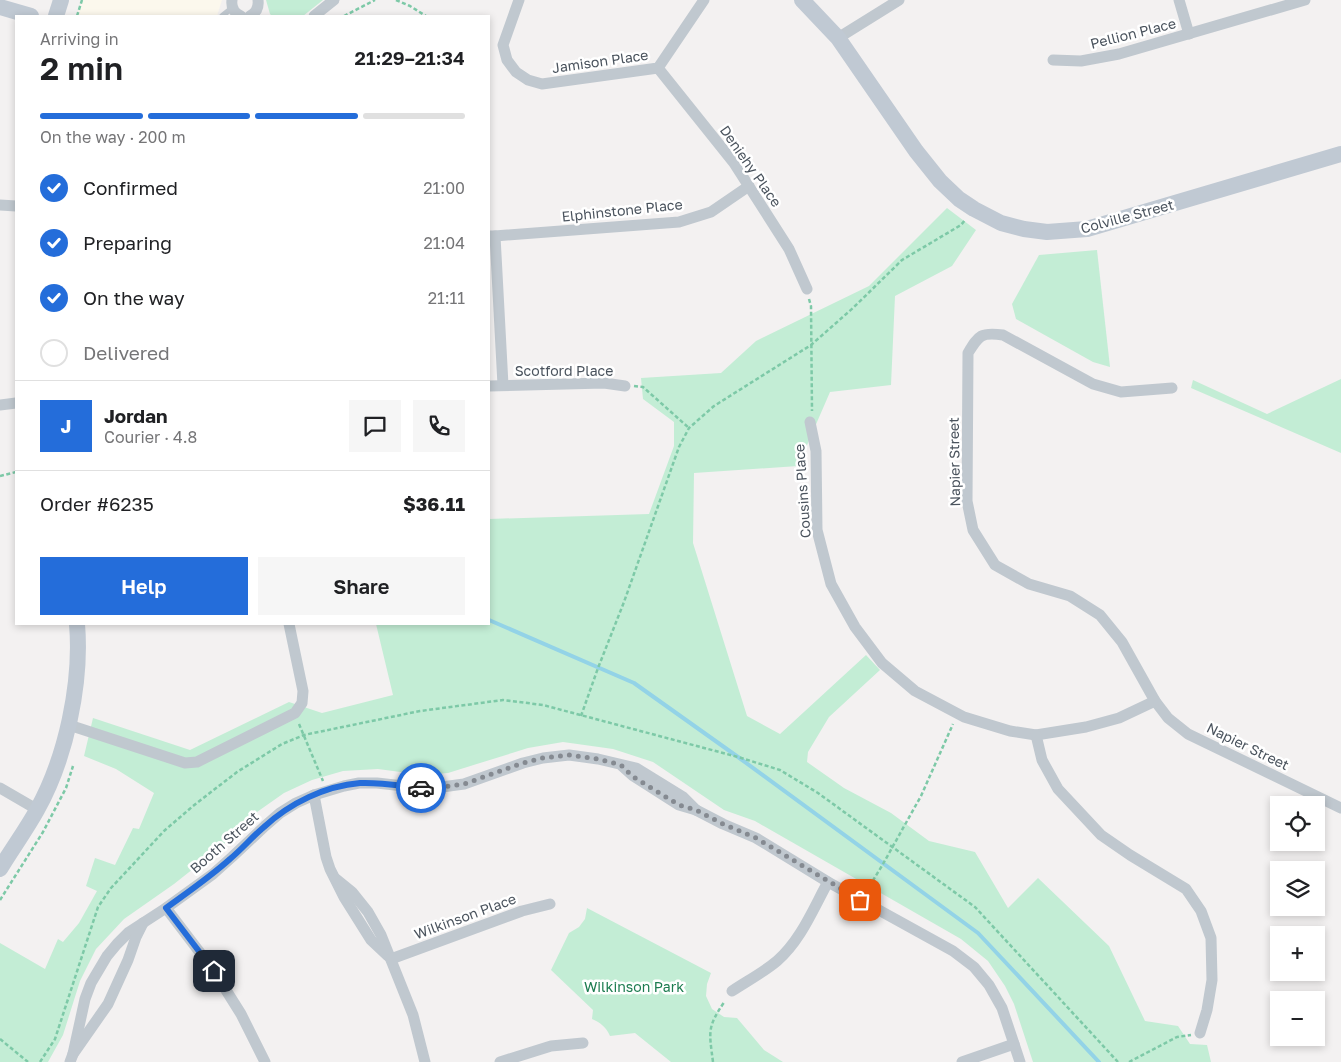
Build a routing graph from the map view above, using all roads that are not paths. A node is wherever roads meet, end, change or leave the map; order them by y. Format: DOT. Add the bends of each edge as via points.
graph roads {
  1 [pos="61,0"];
  2 [pos="334,0"];
  3 [pos="519,0"];
  4 [pos="704,0"];
  5 [pos="802,0"];
  6 [pos="899,0"];
  7 [pos="1179,0"];
  8 [pos="1305,0"];
  9 [pos="0,7"];
  10 [pos="235,8"];
  11 [pos="28,15"];
  12 [pos="56,15"];
  13 [pos="224,15"];
  14 [pos="315,15"];
  15 [pos="1189,34"];
  16 [pos="838,38"];
  17 [pos="1054,60"];
  18 [pos="658,68"];
  19 [pos="1341,154"];
  20 [pos="749,186"];
  21 [pos="0,205"];
  22 [pos="15,206"];
  23 [pos="492,236"];
  24 [pos="807,289"];
  25 [pos="490,386"];
  26 [pos="503,386"];
  27 [pos="625,386"];
  28 [pos="1172,388"];
  29 [pos="15,403"];
  30 [pos="0,405"];
  31 [pos="810,422"];
  32 [pos="77,625"];
  33 [pos="289,625"];
  34 [pos="1155,701"];
  35 [pos="69,725"];
  36 [pos="1036,735"];
  37 [pos="0,788"];
  38 [pos="314,795"];
  39 [pos="1341,808"];
  40 [pos="38,810"];
  41 [pos="0,869"];
  42 [pos="828,882"];
  43 [pos="550,904"];
  44 [pos="166,908"];
  45 [pos="144,922"];
  46 [pos="391,959"];
  47 [pos="732,991"];
  48 [pos="1200,1034"];
  49 [pos="583,1043"];
  50 [pos="1014,1044"];
  51 [pos="71,1058"];
  52 [pos="265,1062"];
  53 [pos="425,1062"];
  54 [pos="500,1062"];
  55 [pos="962,1062"];
  56 [pos="1020,1062"];
  1 -- 12 [label="street"];
  2 -- 14 [label="street"];
  3 -- 18 [label="street, Jamison Place" via="503,45 507,60 528,80 542,84"];
  4 -- 18 [label="street, Jamison Place"];
  5 -- 16 [label="street, Colville Street"];
  6 -- 16 [label="street"];
  7 -- 15 [label="street, Pellion Place"];
  8 -- 15 [label="street, Pellion Place"];
  9 -- 11 [label="street"];
  10 -- 13 [label="lane"];
  15 -- 17 [label="street, Pellion Place" via="1096,59"];
  16 -- 19 [label="street, Colville Street" via="940,182 974,209 1001,223 1024,229 1047,232 1087,229"];
  18 -- 20 [label="street, Deniehy Place"];
  20 -- 23 [label="street, Elphinstone Place" via="711,212 678,222"];
  20 -- 24 [label="street, Deniehy Place" via="789,249"];
  21 -- 22 [label="street"];
  23 -- 26 [label="street, Scotford Place"];
  25 -- 26 [label="street, Scotford Place"];
  26 -- 27 [label="street, Scotford Place" via="604,383"];
  28 -- 34 [label="street, Napier Street" via="1121,392 1093,384 1003,335 989,333 977,339 968,353 967,501 973,530 995,565 1029,584 1070,596 1100,616 1122,642"];
  29 -- 30 [label="street"];
  31 -- 36 [label="street, Cousins Place" via="816,451 817,530 831,584 855,627 882,663 915,691 964,717"];
  32 -- 35 [label="street" via="77,673"];
  33 -- 35 [label="street" via="303,692 302,703 295,713 197,762 185,763"];
  34 -- 36 [label="street, Cousins Place" via="1119,718"];
  34 -- 39 [label="street, Napier Street" via="1168,718 1188,734"];
  35 -- 40 [label="street" via="59,763"];
  36 -- 48 [label="street" via="1042,760 1058,789 1101,835 1186,889 1202,911 1211,938 1212,980"];
  37 -- 40 [label="street"];
  38 -- 42 [label="street, Booth Street" via="359,784 442,787 464,784 543,758 569,755 598,759 636,768 683,797 696,810 756,838"];
  38 -- 44 [label="street, Booth Street" via="280,813 213,874"];
  38 -- 46 [label="street" via="330,869 368,912"];
  40 -- 41 [label="street"];
  42 -- 47 [label="street" via="790,947 778,960"];
  42 -- 50 [label="street, Booth Street" via="953,951 974,967 1002,1008"];
  43 -- 46 [label="street, Wilkinson Place" via="522,911"];
  44 -- 45 [label="street, Booth Street"];
  44 -- 52 [label="street" via="214,971 241,1014"];
  45 -- 51 [label="street, Booth Street" via="108,1004"];
  45 -- 51 [label="street, Booth Street" via="117,944 95,976 85,998"];
  46 -- 53 [label="street" via="413,1015"];
  49 -- 54 [label="street" via="551,1046"];
  50 -- 55 [label="street"];
  50 -- 56 [label="street, Booth Street"];
}
